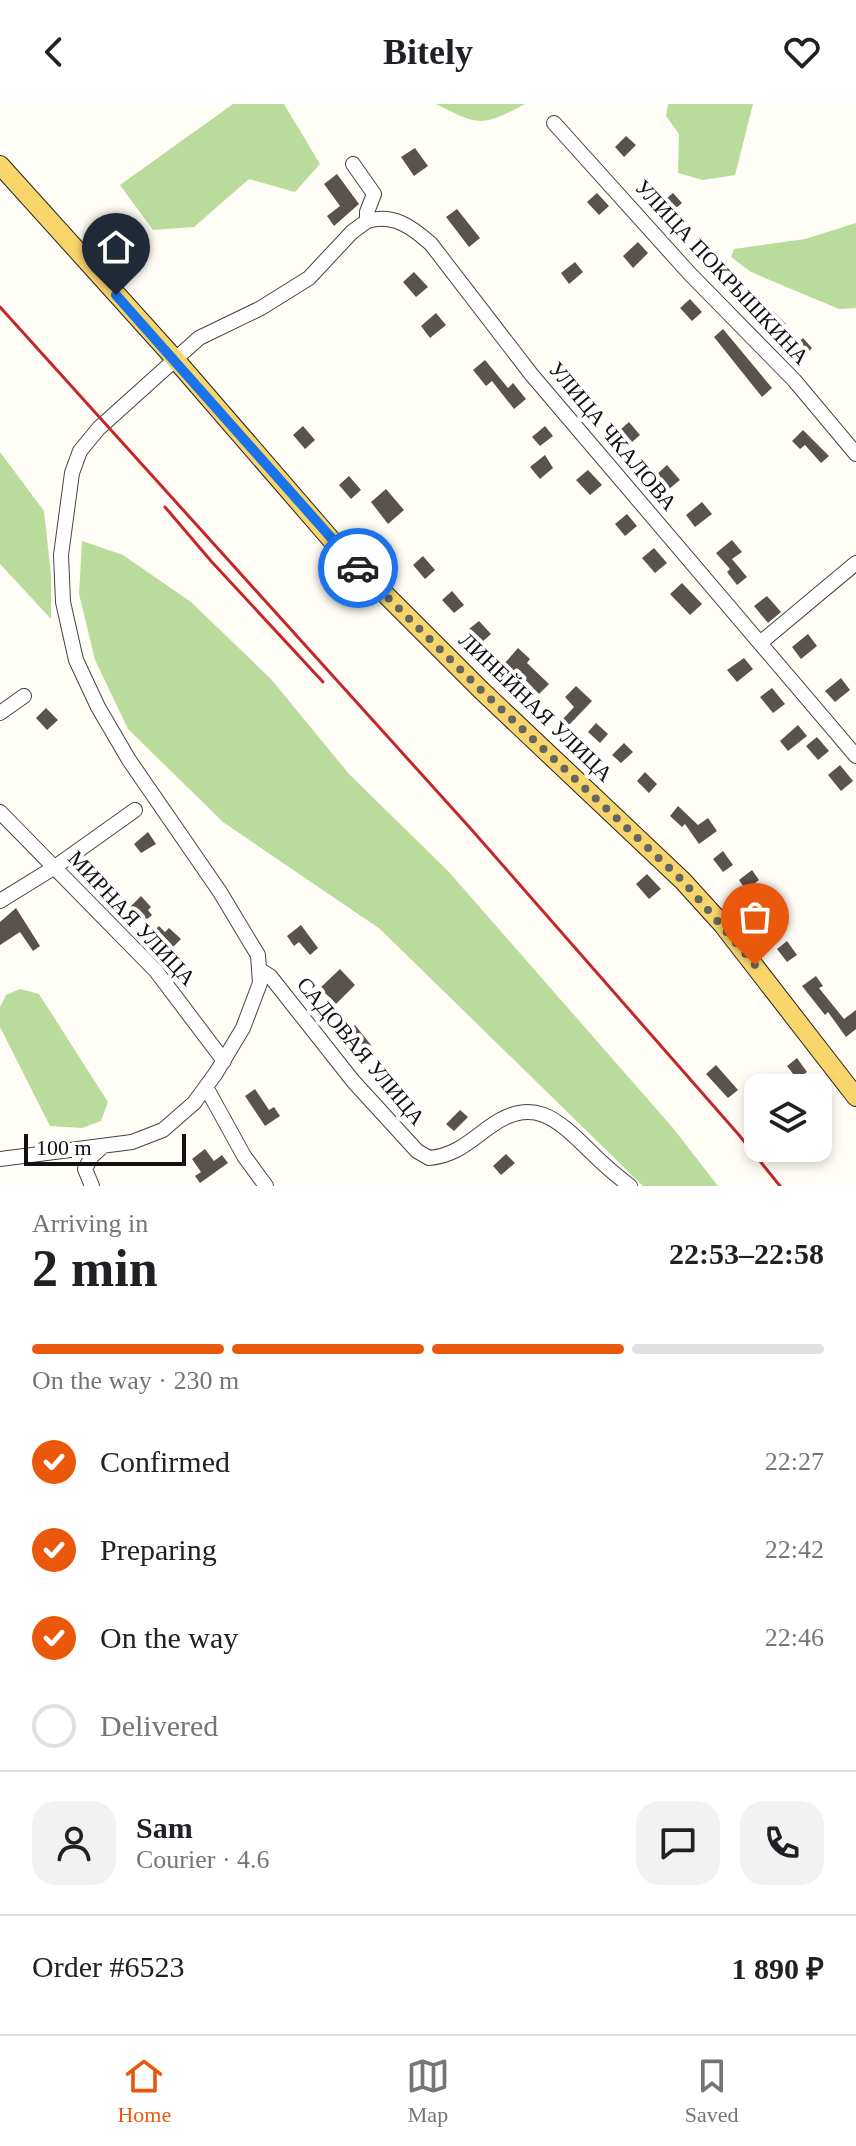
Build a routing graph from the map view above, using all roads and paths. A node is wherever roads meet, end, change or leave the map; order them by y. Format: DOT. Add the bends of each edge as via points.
graph roads {
  1 [pos="554,123"];
  2 [pos="353,164"];
  3 [pos="0,165"];
  4 [pos="367,221"];
  5 [pos="175,359"];
  6 [pos="856,454"];
  7 [pos="856,563"];
  8 [pos="760,643"];
  9 [pos="24,696"];
  10 [pos="0,713"];
  11 [pos="856,756"];
  12 [pos="135,810"];
  13 [pos="0,812"];
  14 [pos="55,867"];
  15 [pos="0,901"];
  16 [pos="260,970"];
  17 [pos="224,1061"];
  18 [pos="206,1087"];
  19 [pos="856,1097"];
  20 [pos="103,1146"];
  21 [pos="0,1159"];
  22 [pos="92,1186"];
  23 [pos="266,1186"];
  24 [pos="630,1186"];
  1 -- 6 [label="street, УЛИЦА ПОКРЫШКИНА" via="794,380"];
  2 -- 4 [label="street" via="374,194"];
  3 -- 5 [label="main road, ЛИНЕЙНАЯ УЛИЦА"];
  4 -- 5 [label="street" via="309,278 199,338"];
  4 -- 8 [label="street, УЛИЦА ЧКАЛОВА" via="392,219 431,244 541,386"];
  5 -- 16 [label="street" via="80,451 65,513 63,602 76,660 98,707 235,917 258,955"];
  5 -- 19 [label="main road, ЛИНЕЙНАЯ УЛИЦА" via="335,544 683,881"];
  7 -- 8 [label="street"];
  8 -- 11 [label="street, УЛИЦА ЧКАЛОВА"];
  9 -- 10 [label="street"];
  12 -- 14 [label="street"];
  13 -- 14 [label="street, МИРНАЯ УЛИЦА"];
  14 -- 15 [label="street"];
  14 -- 17 [label="street, МИРНАЯ УЛИЦА" via="156,971"];
  16 -- 17 [label="street" via="258,994"];
  16 -- 24 [label="street, САДОВАЯ УЛИЦА" via="417,1151 429,1158 455,1153 508,1115 530,1111 558,1121"];
  17 -- 18 [label="street"];
  18 -- 20 [label="street" via="163,1130"];
  18 -- 23 [label="street"];
  20 -- 21 [label="street"];
  20 -- 22 [label="street" via="85,1169"];
}
